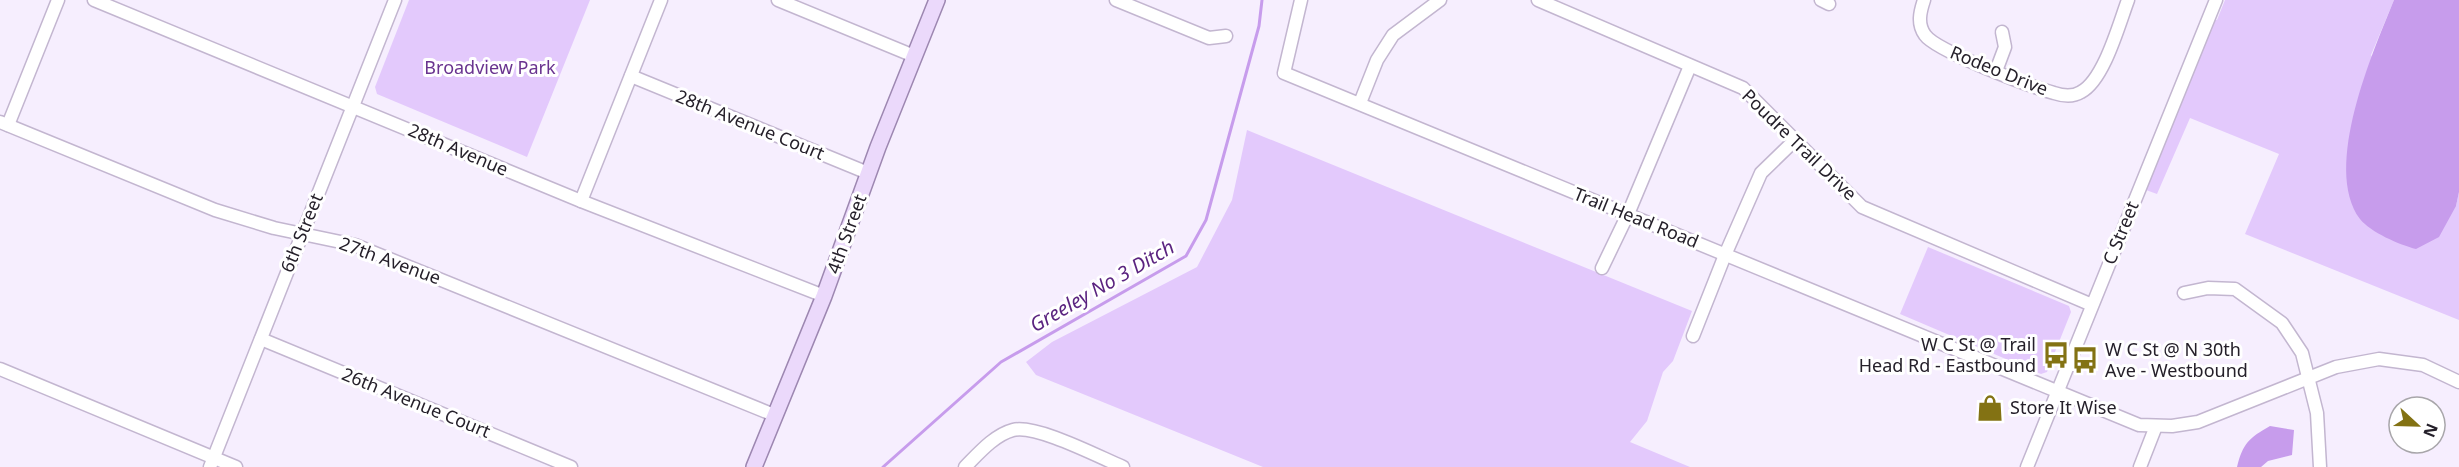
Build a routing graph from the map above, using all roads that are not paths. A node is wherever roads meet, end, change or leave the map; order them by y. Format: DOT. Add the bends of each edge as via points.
graph roads {
  1 [pos="58,0"];
  2 [pos="94,0"];
  3 [pos="395,0"];
  4 [pos="661,0"];
  5 [pos="778,0"];
  6 [pos="937,0"];
  7 [pos="1116,0"];
  8 [pos="1301,0"];
  9 [pos="1538,0"];
  10 [pos="1924,0"];
  11 [pos="2128,0"];
  12 [pos="2216,0"];
  13 [pos="1436,1"];
  14 [pos="2002,32"];
  15 [pos="1226,36"];
  16 [pos="914,56"];
  17 [pos="1690,66"];
  18 [pos="1996,71"];
  19 [pos="631,76"];
  20 [pos="1360,104"];
  21 [pos="353,106"];
  22 [pos="4,123"];
  23 [pos="1795,140"];
  24 [pos="868,173"];
  25 [pos="581,201"];
  26 [pos="1628,214"];
  27 [pos="302,234"];
  28 [pos="1725,255"];
  29 [pos="1602,268"];
  30 [pos="2184,293"];
  31 [pos="824,296"];
  32 [pos="2092,305"];
  33 [pos="1693,336"];
  34 [pos="261,339"];
  35 [pos="0,369"];
  36 [pos="2307,377"];
  37 [pos="2459,382"];
  38 [pos="2058,391"];
  39 [pos="774,415"];
  40 [pos="2156,426"];
  41 [pos="211,463"];
  42 [pos="236,467"];
  43 [pos="571,467"];
  44 [pos="754,467"];
  45 [pos="965,467"];
  46 [pos="1123,467"];
  47 [pos="2027,467"];
  48 [pos="2140,467"];
  49 [pos="2320,467"];
  1 -- 22 [label="street"];
  2 -- 21 [label="street, 28th Avenue"];
  3 -- 21 [label="street, 6th Street"];
  4 -- 19 [label="street"];
  5 -- 16 [label="street"];
  6 -- 16 [label="main road, 4th Street"];
  7 -- 15 [label="street" via="1209,38"];
  8 -- 20 [label="street, Trail Head Road" via="1284,73"];
  9 -- 17 [label="street, Poudre Trail Drive"];
  10 -- 18 [label="street, Rodeo Drive" via="1920,26 1925,36"];
  11 -- 18 [label="street, Rodeo Drive" via="2093,82 2079,93 2053,93"];
  12 -- 32 [label="street, C Street"];
  13 -- 20 [label="street" via="1393,35 1377,60"];
  14 -- 18 [label="street" via="2005,47"];
  16 -- 24 [label="main road, 4th Street"];
  17 -- 23 [label="street, Poudre Trail Drive" via="1743,88"];
  17 -- 26 [label="street"];
  19 -- 24 [label="street, 28th Avenue Court"];
  19 -- 25 [label="street"];
  20 -- 26 [label="street, Trail Head Road"];
  21 -- 25 [label="street, 28th Avenue"];
  21 -- 27 [label="street, 6th Street"];
  22 -- 27 [label="street, 27th Avenue" via="215,210"];
  23 -- 28 [label="street" via="1761,173"];
  23 -- 32 [label="street, Poudre Trail Drive" via="1862,207"];
  24 -- 31 [label="main road, 4th Street"];
  25 -- 31 [label="street, 28th Avenue"];
  26 -- 28 [label="street, Trail Head Road"];
  26 -- 29 [label="street"];
  27 -- 34 [label="street, 6th Street"];
  27 -- 39 [label="street, 27th Avenue" via="356,245"];
  28 -- 33 [label="street"];
  28 -- 38 [label="street, Trail Head Road"];
  30 -- 36 [label="street" via="2208,288 2235,289 2258,304 2282,323 2302,353"];
  31 -- 39 [label="main road, 4th Street"];
  32 -- 38 [label="street, C Street"];
  34 -- 41 [label="street, 6th Street"];
  34 -- 43 [label="street, 26th Avenue Court"];
  35 -- 41 [label="street"];
  36 -- 37 [label="street, Trail Head Road" via="2379,359 2423,365"];
  36 -- 40 [label="street, Trail Head Road" via="2198,422"];
  36 -- 49 [label="street" via="2317,413"];
  38 -- 40 [label="street, Trail Head Road" via="2139,425"];
  38 -- 47 [label="street, C Street"];
  39 -- 44 [label="main road, 4th Street"];
  40 -- 48 [label="street"];
  41 -- 42 [label="street"];
  45 -- 46 [label="street" via="995,440 1019,429 1049,436"];
}
